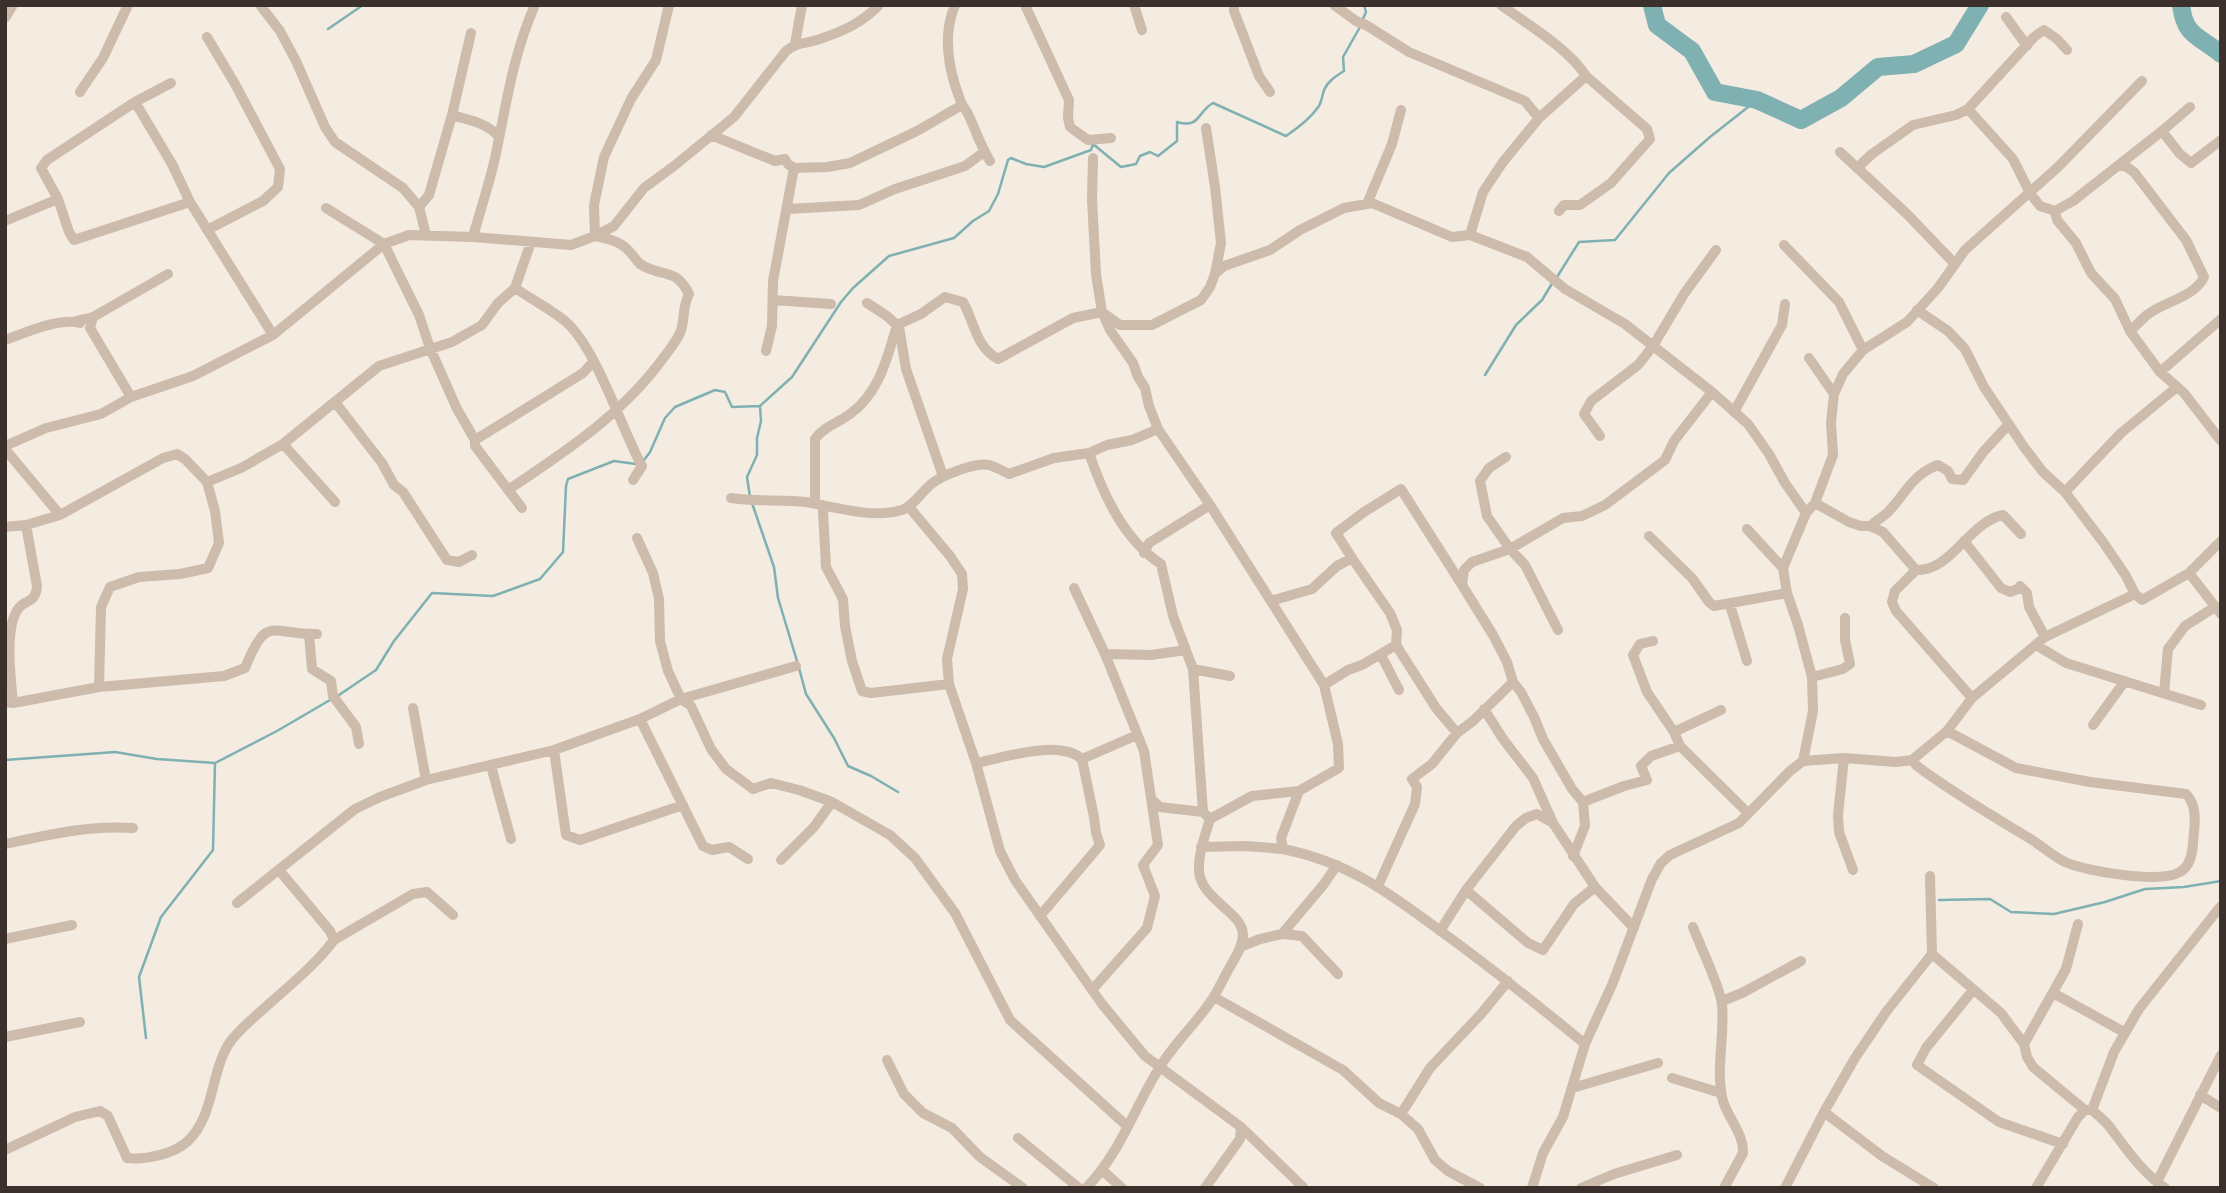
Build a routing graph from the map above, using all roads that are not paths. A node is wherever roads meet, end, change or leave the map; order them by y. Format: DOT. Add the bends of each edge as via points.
graph roads {
  1 [pos="13,5"];
  2 [pos="128,5"];
  3 [pos="260,5"];
  4 [pos="535,5"];
  5 [pos="669,5"];
  6 [pos="802,5"];
  7 [pos="879,5"];
  8 [pos="955,5"];
  9 [pos="1025,5"];
  10 [pos="1134,5"];
  11 [pos="1234,5"];
  12 [pos="1334,5"];
  13 [pos="1501,5"];
  14 [pos="2006,17"];
  15 [pos="5,18"];
  16 [pos="1142,30"];
  17 [pos="471,33"];
  18 [pos="207,37"];
  19 [pos="795,44"];
  20 [pos="2027,46"];
  21 [pos="2067,50"];
  22 [pos="1586,76"];
  23 [pos="2142,81"];
  24 [pos="171,83"];
  25 [pos="80,92"];
  26 [pos="1270,92"];
  27 [pos="135,102"];
  28 [pos="962,105"];
  29 [pos="2190,107"];
  30 [pos="1968,109"];
  31 [pos="1401,110"];
  32 [pos="452,115"];
  33 [pos="1539,118"];
  34 [pos="1206,128"];
  35 [pos="2162,131"];
  36 [pos="711,135"];
  37 [pos="499,137"];
  38 [pos="1111,138"];
  39 [pos="2221,140"];
  40 [pos="1840,152"];
  41 [pos="1093,158"];
  42 [pos="2118,166"];
  43 [pos="794,168"];
  44 [pos="1857,168"];
  45 [pos="2030,193"];
  46 [pos="58,199"];
  47 [pos="190,202"];
  48 [pos="1367,204"];
  49 [pos="419,207"];
  50 [pos="326,208"];
  51 [pos="787,209"];
  52 [pos="1559,211"];
  53 [pos="2055,211"];
  54 [pos="5,221"];
  55 [pos="207,230"];
  56 [pos="1470,234"];
  57 [pos="426,235"];
  58 [pos="595,236"];
  59 [pos="473,237"];
  60 [pos="531,242"];
  61 [pos="384,244"];
  62 [pos="1784,245"];
  63 [pos="1716,250"];
  64 [pos="1954,263"];
  65 [pos="168,274"];
  66 [pos="1215,274"];
  67 [pos="515,288"];
  68 [pos="773,300"];
  69 [pos="867,303"];
  70 [pos="831,304"];
  71 [pos="1785,304"];
  72 [pos="1917,310"];
  73 [pos="1102,312"];
  74 [pos="2221,319"];
  75 [pos="91,322"];
  76 [pos="897,325"];
  77 [pos="2130,331"];
  78 [pos="273,335"];
  79 [pos="5,340"];
  80 [pos="1653,346"];
  81 [pos="430,348"];
  82 [pos="1863,350"];
  83 [pos="766,351"];
  84 [pos="1809,358"];
  85 [pos="593,362"];
  86 [pos="2160,372"];
  87 [pos="2177,387"];
  88 [pos="1712,392"];
  89 [pos="1834,394"];
  90 [pos="131,397"];
  91 [pos="335,402"];
  92 [pos="616,412"];
  93 [pos="1734,412"];
  94 [pos="2009,424"];
  95 [pos="1158,429"];
  96 [pos="1600,436"];
  97 [pos="475,440"];
  98 [pos="2221,440"];
  99 [pos="283,444"];
  100 [pos="5,447"];
  101 [pos="1088,453"];
  102 [pos="1506,457"];
  103 [pos="943,476"];
  104 [pos="633,480"];
  105 [pos="207,482"];
  106 [pos="508,489"];
  107 [pos="2065,492"];
  108 [pos="731,498"];
  109 [pos="335,502"];
  110 [pos="1815,503"];
  111 [pos="820,505"];
  112 [pos="1210,505"];
  113 [pos="909,507"];
  114 [pos="522,509"];
  115 [pos="1806,513"];
  116 [pos="60,515"];
  117 [pos="26,525"];
  118 [pos="1870,526"];
  119 [pos="5,527"];
  120 [pos="1747,529"];
  121 [pos="2021,534"];
  122 [pos="1650,536"];
  123 [pos="637,538"];
  124 [pos="1964,541"];
  125 [pos="2221,541"];
  126 [pos="1510,549"];
  127 [pos="1144,553"];
  128 [pos="472,555"];
  129 [pos="1352,558"];
  130 [pos="1783,568"];
  131 [pos="1916,570"];
  132 [pos="2189,573"];
  133 [pos="1462,585"];
  134 [pos="1074,588"];
  135 [pos="1787,593"];
  136 [pos="2135,594"];
  137 [pos="1271,601"];
  138 [pos="1730,605"];
  139 [pos="2218,610"];
  140 [pos="1845,618"];
  141 [pos="1558,630"];
  142 [pos="2045,637"];
  143 [pos="1653,641"];
  144 [pos="1396,645"];
  145 [pos="2036,645"];
  146 [pos="1186,650"];
  147 [pos="1105,654"];
  148 [pos="1381,655"];
  149 [pos="1747,661"];
  150 [pos="796,666"];
  151 [pos="1193,669"];
  152 [pos="1230,676"];
  153 [pos="1812,677"];
  154 [pos="2125,681"];
  155 [pos="1513,682"];
  156 [pos="949,684"];
  157 [pos="1324,685"];
  158 [pos="99,687"];
  159 [pos="1399,690"];
  160 [pos="2164,693"];
  161 [pos="1972,698"];
  162 [pos="681,699"];
  163 [pos="9,702"];
  164 [pos="2201,705"];
  165 [pos="413,708"];
  166 [pos="1484,709"];
  167 [pos="1721,710"];
  168 [pos="640,719"];
  169 [pos="2092,725"];
  170 [pos="1947,731"];
  171 [pos="1674,732"];
  172 [pos="1457,733"];
  173 [pos="1137,735"];
  174 [pos="359,744"];
  175 [pos="1679,746"];
  176 [pos="554,750"];
  177 [pos="1844,758"];
  178 [pos="1082,759"];
  179 [pos="1912,760"];
  180 [pos="1803,761"];
  181 [pos="976,763"];
  182 [pos="491,766"];
  183 [pos="426,780"];
  184 [pos="1299,792"];
  185 [pos="1151,799"];
  186 [pos="832,802"];
  187 [pos="1584,802"];
  188 [pos="683,805"];
  189 [pos="1748,813"];
  190 [pos="1206,816"];
  191 [pos="1553,823"];
  192 [pos="132,828"];
  193 [pos="511,839"];
  194 [pos="5,844"];
  195 [pos="1201,847"];
  196 [pos="1283,849"];
  197 [pos="1573,856"];
  198 [pos="748,859"];
  199 [pos="781,859"];
  200 [pos="1337,865"];
  201 [pos="279,870"];
  202 [pos="1853,870"];
  203 [pos="1930,876"];
  204 [pos="1378,886"];
  205 [pos="1595,887"];
  206 [pos="1466,890"];
  207 [pos="237,903"];
  208 [pos="2220,907"];
  209 [pos="453,915"];
  210 [pos="1040,916"];
  211 [pos="2078,924"];
  212 [pos="72,925"];
  213 [pos="1693,927"];
  214 [pos="1634,929"];
  215 [pos="1440,931"];
  216 [pos="1282,934"];
  217 [pos="5,939"];
  218 [pos="334,940"];
  219 [pos="1240,947"];
  220 [pos="1932,954"];
  221 [pos="1801,961"];
  222 [pos="1338,974"];
  223 [pos="1508,981"];
  224 [pos="1092,990"];
  225 [pos="1973,990"];
  226 [pos="2053,993"];
  227 [pos="1214,997"];
  228 [pos="1722,1001"];
  229 [pos="80,1022"];
  230 [pos="2124,1032"];
  231 [pos="5,1037"];
  232 [pos="1585,1044"];
  233 [pos="2024,1044"];
  234 [pos="2221,1055"];
  235 [pos="887,1060"];
  236 [pos="1658,1063"];
  237 [pos="1159,1068"];
  238 [pos="1672,1078"];
  239 [pos="1572,1088"];
  240 [pos="1721,1093"];
  241 [pos="2200,1095"];
  242 [pos="2221,1108"];
  243 [pos="2088,1110"];
  244 [pos="1824,1112"];
  245 [pos="1401,1114"];
  246 [pos="1127,1126"];
  247 [pos="1241,1127"];
  248 [pos="1018,1138"];
  249 [pos="2063,1144"];
  250 [pos="5,1150"];
  251 [pos="1677,1155"];
  252 [pos="1103,1171"];
  253 [pos="2161,1185"];
  254 [pos="1303,1187"];
  255 [pos="1023,1188"];
  256 [pos="1079,1188"];
  257 [pos="1086,1188"];
  258 [pos="1122,1188"];
  259 [pos="1205,1188"];
  260 [pos="1480,1188"];
  261 [pos="1532,1188"];
  262 [pos="1581,1188"];
  263 [pos="1724,1188"];
  264 [pos="1785,1188"];
  265 [pos="1934,1188"];
  266 [pos="2036,1188"];
  1 -- 15 [label="street"];
  2 -- 25 [label="street" via="103,58"];
  3 -- 49 [label="street" via="296,61 335,142 403,188"];
  4 -- 37 [label="street" via="515,61"];
  5 -- 58 [label="street" via="656,60 631,99 604,157 594,205"];
  6 -- 19 [label="street"];
  7 -- 19 [label="street" via="853,27"];
  8 -- 28 [label="street" via="948,55"];
  9 -- 38 [label="street" via="1069,100 1070,127 1088,140"];
  10 -- 16 [label="street"];
  11 -- 26 [label="street" via="1259,76"];
  12 -- 33 [label="street" via="1409,52 1525,101"];
  13 -- 22 [label="street" via="1550,41"];
  14 -- 20 [label="street"];
  17 -- 32 [label="street"];
  18 -- 55 [label="street" via="280,169 278,187 263,201"];
  19 -- 36 [label="street" via="734,117"];
  20 -- 21 [label="street" via="2044,30"];
  20 -- 30 [label="street"];
  22 -- 33 [label="street"];
  22 -- 52 [label="street" via="1647,129 1650,139 1611,183 1580,205 1564,205"];
  23 -- 45 [label="street"];
  24 -- 27 [label="street"];
  27 -- 46 [label="street" via="47,160 41,168"];
  27 -- 47 [label="street"];
  28 -- 43 [label="street" via="850,163"];
  28 -- 51 [label="street" via="987,157 859,205"];
  29 -- 35 [label="street"];
  30 -- 44 [label="street" via="1913,125"];
  30 -- 45 [label="street" via="2013,159"];
  31 -- 48 [label="street"];
  32 -- 37 [label="street" via="480,124"];
  32 -- 49 [label="street" via="429,195"];
  33 -- 56 [label="street" via="1483,192"];
  34 -- 66 [label="street" via="1221,243"];
  35 -- 39 [label="street" via="2191,163"];
  35 -- 42 [label="street"];
  36 -- 43 [label="street" via="775,161 785,159"];
  36 -- 58 [label="street" via="644,188 614,226"];
  37 -- 59 [label="street"];
  40 -- 44 [label="street"];
  41 -- 73 [label="street" via="1096,274"];
  42 -- 53 [label="street"];
  42 -- 77 [label="street" via="2126,166 2141,181 2186,240 2204,277 2202,283 2148,314"];
  43 -- 51 [label="street"];
  44 -- 64 [label="street"];
  45 -- 53 [label="street" via="2040,206"];
  45 -- 64 [label="street"];
  46 -- 47 [label="street" via="74,240"];
  46 -- 54 [label="street"];
  47 -- 55 [label="street"];
  48 -- 56 [label="street" via="1452,237"];
  48 -- 66 [label="street" via="1344,208 1270,250 1224,266"];
  49 -- 57 [label="street"];
  50 -- 61 [label="street"];
  51 -- 68 [label="street"];
  53 -- 77 [label="street" via="2091,273 2115,299"];
  55 -- 78 [label="street"];
  56 -- 80 [label="street" via="1527,257 1565,289"];
  57 -- 59 [label="street"];
  57 -- 61 [label="street" via="409,235"];
  58 -- 60 [label="street" via="572,245"];
  58 -- 92 [label="street" via="619,242 638,262 683,281 690,294 684,304 681,332 652,374"];
  59 -- 60 [label="street"];
  60 -- 67 [label="street"];
  61 -- 78 [label="street"];
  61 -- 81 [label="street"];
  62 -- 82 [label="street" via="1839,302"];
  63 -- 80 [label="street"];
  64 -- 72 [label="street"];
  65 -- 75 [label="street"];
  66 -- 73 [label="street" via="1201,300 1152,325 1120,324"];
  67 -- 81 [label="street" via="482,325"];
  67 -- 85 [label="street" via="566,322"];
  68 -- 70 [label="street"];
  68 -- 83 [label="street"];
  69 -- 76 [label="street"];
  71 -- 93 [label="street" via="1782,325"];
  72 -- 82 [label="street" via="1907,322"];
  72 -- 94 [label="street" via="1965,349"];
  73 -- 76 [label="street" via="1073,318 998,359 986,352 963,302 945,298"];
  73 -- 95 [label="street" via="1145,388"];
  74 -- 86 [label="street"];
  75 -- 79 [label="street" via="57,323"];
  75 -- 90 [label="street"];
  76 -- 103 [label="street" via="906,369"];
  76 -- 111 [label="street" via="885,369 866,401 815,439"];
  77 -- 86 [label="street"];
  78 -- 90 [label="street" via="193,376"];
  80 -- 88 [label="street"];
  80 -- 96 [label="street" via="1638,365 1591,401 1584,414"];
  81 -- 91 [label="street" via="379,366"];
  81 -- 97 [label="street"];
  82 -- 89 [label="street"];
  84 -- 89 [label="street"];
  85 -- 92 [label="street"];
  85 -- 97 [label="street" via="583,373"];
  86 -- 87 [label="street"];
  87 -- 98 [label="street"];
  87 -- 107 [label="street" via="2121,433"];
  88 -- 93 [label="street"];
  88 -- 126 [label="street" via="1665,460 1605,505 1582,516 1563,518"];
  89 -- 110 [label="street" via="1833,455"];
  90 -- 100 [label="street" via="102,414 46,428"];
  91 -- 99 [label="street"];
  91 -- 128 [label="street" via="447,560 458,562"];
  92 -- 104 [label="street" via="639,461"];
  92 -- 106 [label="street"];
  93 -- 115 [label="street" via="1748,424"];
  94 -- 107 [label="street" via="2043,472"];
  94 -- 118 [label="street" via="1963,480 1952,479 1938,465 1928,469"];
  95 -- 101 [label="street"];
  95 -- 112 [label="street"];
  97 -- 106 [label="street"];
  99 -- 105 [label="street"];
  99 -- 109 [label="street"];
  100 -- 116 [label="street"];
  101 -- 103 [label="street" via="1054,458 1009,474 987,464"];
  101 -- 127 [label="street" via="1111,508"];
  102 -- 126 [label="street" via="1480,481 1487,516"];
  103 -- 113 [label="street"];
  105 -- 116 [label="street" via="177,454"];
  105 -- 158 [label="street" via="219,543 208,568 139,577 110,587 101,607"];
  106 -- 114 [label="street"];
  107 -- 136 [label="street" via="2119,564"];
  108 -- 111 [label="street"];
  110 -- 115 [label="street"];
  110 -- 118 [label="street" via="1849,522"];
  111 -- 113 [label="street" via="883,513"];
  111 -- 156 [label="street" via="826,567 843,599 852,661 862,691"];
  112 -- 127 [label="street" via="1149,542"];
  112 -- 137 [label="street"];
  113 -- 156 [label="street" via="962,574 963,589 947,659"];
  115 -- 130 [label="street"];
  116 -- 117 [label="street"];
  117 -- 119 [label="street"];
  117 -- 163 [label="street" via="37,586 36,595 14,617"];
  118 -- 131 [label="street" via="1883,532"];
  120 -- 130 [label="street"];
  121 -- 124 [label="street" via="2003,515 1991,517"];
  122 -- 138 [label="street" via="1714,607"];
  123 -- 162 [label="street" via="653,573 660,641"];
  124 -- 131 [label="street" via="1938,565"];
  124 -- 142 [label="street" via="2001,588 2010,592 2020,586 2027,593"];
  125 -- 132 [label="street"];
  126 -- 133 [label="street" via="1472,562 1464,570"];
  126 -- 141 [label="street" via="1525,565"];
  127 -- 146 [label="street" via="1161,564"];
  129 -- 133 [label="street" via="1336,533 1401,489"];
  129 -- 137 [label="street" via="1312,589"];
  129 -- 144 [label="street" via="1390,613 1397,630"];
  130 -- 135 [label="street"];
  131 -- 161 [label="street" via="1895,591 1892,602"];
  132 -- 136 [label="street" via="2142,600"];
  132 -- 139 [label="street"];
  133 -- 155 [label="street" via="1507,662"];
  134 -- 147 [label="street"];
  135 -- 138 [label="street"];
  135 -- 153 [label="street"];
  136 -- 142 [label="street"];
  137 -- 157 [label="street"];
  138 -- 149 [label="street"];
  139 -- 160 [label="street" via="2185,626 2168,649"];
  140 -- 153 [label="street" via="1850,664"];
  142 -- 145 [label="street"];
  143 -- 171 [label="street" via="1640,644 1633,655 1647,692"];
  144 -- 148 [label="street"];
  144 -- 172 [label="street"];
  145 -- 154 [label="street" via="2066,663"];
  145 -- 161 [label="street"];
  146 -- 147 [label="street"];
  146 -- 151 [label="street"];
  147 -- 173 [label="street"];
  148 -- 157 [label="street"];
  148 -- 159 [label="street"];
  150 -- 162 [label="street"];
  151 -- 152 [label="street"];
  151 -- 190 [label="street"];
  153 -- 180 [label="street" via="1813,711"];
  154 -- 160 [label="street"];
  154 -- 169 [label="street"];
  155 -- 166 [label="street"];
  155 -- 187 [label="street" via="1572,789"];
  156 -- 181 [label="street"];
  157 -- 184 [label="street" via="1339,768"];
  158 -- 163 [label="street"];
  158 -- 174 [label="street" via="224,676 245,668 258,639 271,630 313,634 312,669 331,681 335,698 356,727"];
  160 -- 164 [label="street"];
  161 -- 170 [label="street"];
  162 -- 168 [label="street"];
  162 -- 186 [label="street" via="691,706 726,769 753,789 771,783"];
  165 -- 183 [label="street"];
  166 -- 172 [label="street"];
  166 -- 191 [label="street" via="1533,778"];
  167 -- 171 [label="street"];
  168 -- 176 [label="street"];
  168 -- 188 [label="street"];
  170 -- 179 [label="street"];
  170 -- 179 [label="street" via="2016,768 2186,794 2195,812 2192,859 2179,872 2156,877 2082,868 1971,804"];
  171 -- 175 [label="street"];
  172 -- 204 [label="street" via="1432,764 1412,779 1417,788 1415,804"];
  173 -- 178 [label="street"];
  173 -- 185 [label="street"];
  175 -- 187 [label="street" via="1651,756 1641,766 1647,780"];
  175 -- 189 [label="street"];
  176 -- 182 [label="street"];
  176 -- 188 [label="street" via="566,835 580,840"];
  177 -- 179 [label="street"];
  177 -- 180 [label="street"];
  177 -- 202 [label="street" via="1839,832"];
  178 -- 181 [label="street" via="1065,750 1048,749"];
  178 -- 210 [label="street" via="1100,845"];
  180 -- 189 [label="street"];
  181 -- 210 [label="street" via="1000,851"];
  182 -- 183 [label="street"];
  182 -- 193 [label="street"];
  183 -- 201 [label="street" via="355,809"];
  184 -- 190 [label="street" via="1252,796"];
  184 -- 196 [label="street" via="1281,838"];
  185 -- 190 [label="street" via="1160,807"];
  185 -- 224 [label="street" via="1157,845 1143,865 1155,897 1147,928"];
  186 -- 199 [label="street"];
  186 -- 246 [label="street" via="890,835 915,858 955,913 1010,1020"];
  187 -- 197 [label="street" via="1585,826"];
  188 -- 198 [label="street" via="703,846 729,848"];
  189 -- 214 [label="street" via="1739,823 1683,847 1661,863"];
  190 -- 195 [label="street"];
  191 -- 197 [label="street"];
  191 -- 206 [label="street" via="1537,814 1526,818"];
  192 -- 194 [label="street" via="74,829"];
  195 -- 196 [label="street"];
  195 -- 219 [label="street" via="1200,881 1240,925"];
  196 -- 200 [label="street"];
  197 -- 205 [label="street"];
  200 -- 204 [label="street"];
  200 -- 216 [label="street"];
  201 -- 207 [label="street"];
  201 -- 218 [label="street"];
  203 -- 220 [label="street"];
  204 -- 215 [label="street"];
  205 -- 206 [label="street" via="1574,904 1543,950 1528,943"];
  205 -- 214 [label="street"];
  206 -- 215 [label="street"];
  208 -- 230 [label="street"];
  209 -- 218 [label="street" via="427,892 413,894"];
  210 -- 224 [label="street"];
  211 -- 226 [label="street" via="2067,969"];
  212 -- 217 [label="street"];
  213 -- 228 [label="street"];
  214 -- 232 [label="street"];
  215 -- 223 [label="street"];
  216 -- 219 [label="street"];
  216 -- 222 [label="street" via="1302,936"];
  218 -- 250 [label="street" via="230,1041 200,1127 186,1143 170,1152 127,1158 108,1116 100,1111 75,1117"];
  219 -- 227 [label="street"];
  220 -- 225 [label="street"];
  220 -- 244 [label="street" via="1886,1012"];
  221 -- 228 [label="street"];
  223 -- 232 [label="street"];
  223 -- 245 [label="street" via="1430,1068"];
  224 -- 237 [label="street"];
  225 -- 233 [label="street" via="2001,1013"];
  225 -- 249 [label="street" via="1917,1065 1999,1122"];
  226 -- 230 [label="street"];
  226 -- 233 [label="street"];
  227 -- 237 [label="street"];
  227 -- 245 [label="street" via="1343,1070 1379,1103"];
  228 -- 240 [label="street"];
  229 -- 231 [label="street"];
  230 -- 243 [label="street"];
  232 -- 239 [label="street"];
  233 -- 243 [label="street" via="2033,1067"];
  234 -- 241 [label="street"];
  235 -- 255 [label="street" via="904,1094 923,1112 952,1128 980,1157"];
  236 -- 239 [label="street"];
  237 -- 246 [label="street"];
  237 -- 247 [label="street"];
  238 -- 240 [label="street"];
  239 -- 261 [label="street"];
  240 -- 263 [label="street" via="1743,1146"];
  241 -- 242 [label="street"];
  241 -- 253 [label="street"];
  243 -- 249 [label="street" via="2078,1117"];
  243 -- 253 [label="street" via="2111,1128"];
  244 -- 264 [label="street"];
  244 -- 265 [label="street"];
  245 -- 260 [label="street" via="1418,1129 1435,1160"];
  246 -- 252 [label="street"];
  247 -- 254 [label="street"];
  247 -- 259 [label="street" via="1240,1139"];
  248 -- 256 [label="street"];
  249 -- 266 [label="street"];
  251 -- 262 [label="street"];
  252 -- 257 [label="street"];
  252 -- 258 [label="street"];
}
